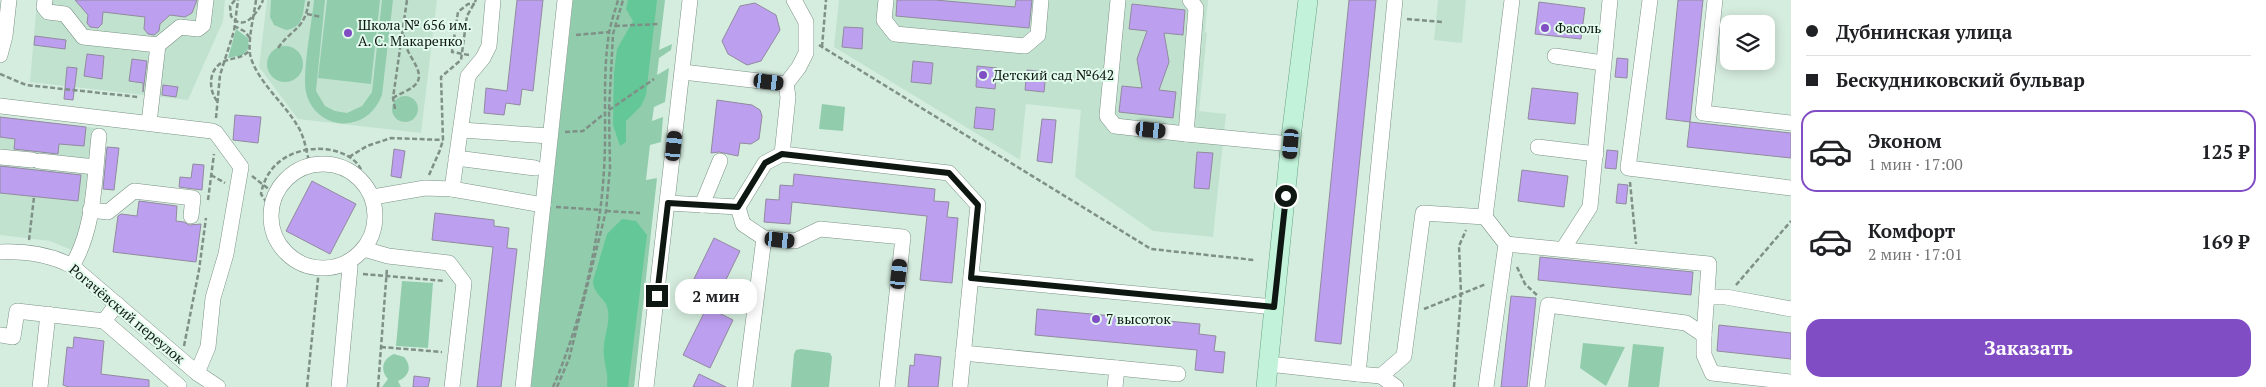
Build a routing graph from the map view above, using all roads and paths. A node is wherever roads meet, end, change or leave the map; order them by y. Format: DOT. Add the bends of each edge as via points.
graph roads {
  1 [pos="9,0"];
  2 [pos="45,0"];
  3 [pos="206,0"];
  4 [pos="237,0"];
  5 [pos="256,0"];
  6 [pos="263,0"];
  7 [pos="308,0"];
  8 [pos="407,0"];
  9 [pos="493,0"];
  10 [pos="565,0"];
  11 [pos="618,0"];
  12 [pos="623,0"];
  13 [pos="690,0"];
  14 [pos="794,0"];
  15 [pos="826,0"];
  16 [pos="886,0"];
  17 [pos="1041,0"];
  18 [pos="1118,0"];
  19 [pos="1190,0"];
  20 [pos="1308,0"];
  21 [pos="1395,0"];
  22 [pos="1512,0"];
  23 [pos="1610,0"];
  24 [pos="1650,0"];
  25 [pos="1716,0"];
  26 [pos="476,2"];
  27 [pos="307,14"];
  28 [pos="254,16"];
  29 [pos="321,17"];
  30 [pos="1393,18"];
  31 [pos="235,20"];
  32 [pos="1442,22"];
  33 [pos="660,24"];
  34 [pos="234,26"];
  35 [pos="615,26"];
  36 [pos="402,29"];
  37 [pos="609,32"];
  38 [pos="2,33"];
  39 [pos="561,36"];
  40 [pos="806,38"];
  41 [pos="251,40"];
  42 [pos="158,45"];
  43 [pos="822,47"];
  44 [pos="278,48"];
  45 [pos="250,50"];
  46 [pos="463,54"];
  47 [pos="0,55"];
  48 [pos="1555,56"];
  49 [pos="483,58"];
  50 [pos="226,60"];
  51 [pos="1604,63"];
  52 [pos="683,72"];
  53 [pos="0,74"];
  54 [pos="654,79"];
  55 [pos="786,84"];
  56 [pos="393,98"];
  57 [pos="152,99"];
  58 [pos="218,102"];
  59 [pos="0,106"];
  60 [pos="395,109"];
  61 [pos="609,110"];
  62 [pos="604,114"];
  63 [pos="149,123"];
  64 [pos="1791,123"];
  65 [pos="460,130"];
  66 [pos="216,133"];
  67 [pos="550,134"];
  68 [pos="1186,134"];
  69 [pos="98,136"];
  70 [pos="443,140"];
  71 [pos="1291,144"];
  72 [pos="1538,147"];
  73 [pos="305,150"];
  74 [pos="782,154"];
  75 [pos="1596,154"];
  76 [pos="0,157"];
  77 [pos="349,157"];
  78 [pos="456,158"];
  79 [pos="720,162"];
  80 [pos="310,165"];
  81 [pos="95,167"];
  82 [pos="241,167"];
  83 [pos="535,168"];
  84 [pos="1628,168"];
  85 [pos="363,181"];
  86 [pos="263,184"];
  87 [pos="425,188"];
  88 [pos="1791,188"];
  89 [pos="452,189"];
  90 [pos="275,194"];
  91 [pos="34,197"];
  92 [pos="373,197"];
  93 [pos="668,203"];
  94 [pos="208,204"];
  95 [pos="702,205"];
  96 [pos="543,206"];
  97 [pos="738,207"];
  98 [pos="270,209"];
  99 [pos="90,210"];
  100 [pos="601,210"];
  101 [pos="606,211"];
  102 [pos="206,213"];
  103 [pos="640,213"];
  104 [pos="191,216"];
  105 [pos="1478,217"];
  106 [pos="1791,221"];
  107 [pos="764,238"];
  108 [pos="29,242"];
  109 [pos="1506,244"];
  110 [pos="364,249"];
  111 [pos="1563,249"];
  112 [pos="0,252"];
  113 [pos="388,256"];
  114 [pos="1637,256"];
  115 [pos="1254,260"];
  116 [pos="72,266"];
  117 [pos="319,268"];
  118 [pos="348,268"];
  119 [pos="387,276"];
  120 [pos="971,278"];
  121 [pos="1501,278"];
  122 [pos="464,283"];
  123 [pos="1461,294"];
  124 [pos="1707,297"];
  125 [pos="1726,297"];
  126 [pos="117,304"];
  127 [pos="1548,305"];
  128 [pos="1274,307"];
  129 [pos="1791,309"];
  130 [pos="48,314"];
  131 [pos="1409,315"];
  132 [pos="104,321"];
  133 [pos="0,335"];
  134 [pos="1704,336"];
  135 [pos="184,346"];
  136 [pos="381,347"];
  137 [pos="963,353"];
  138 [pos="456,354"];
  139 [pos="1269,364"];
  140 [pos="1117,368"];
  141 [pos="195,371"];
  142 [pos="1178,374"];
  143 [pos="1358,374"];
  144 [pos="1381,376"];
  145 [pos="1791,382"];
  146 [pos="40,387"];
  147 [pos="179,387"];
  148 [pos="218,387"];
  149 [pos="307,387"];
  150 [pos="338,387"];
  151 [pos="378,387"];
  152 [pos="452,387"];
  153 [pos="523,387"];
  154 [pos="553,387"];
  155 [pos="557,387"];
  156 [pos="646,387"];
  157 [pos="745,387"];
  158 [pos="887,387"];
  159 [pos="960,387"];
  160 [pos="1115,387"];
  161 [pos="1266,387"];
  162 [pos="1396,387"];
  163 [pos="1454,387"];
  164 [pos="1486,387"];
  165 [pos="1537,387"];
  1 -- 38 [label="street"];
  2 -- 42 [label="street" via="44,7 48,12 66,14 83,37"];
  3 -- 42 [label="street" via="203,25 198,29 180,27"];
  4 -- 31 [label="path"];
  4 -- 31 [label="path" via="230,6"];
  5 -- 28 [label="path"];
  6 -- 28 [label="path"];
  7 -- 27 [label="path"];
  8 -- 36 [label="path"];
  9 -- 49 [label="street" via="489,46"];
  10 -- 39 [label="street"];
  11 -- 37 [label="path"];
  12 -- 35 [label="path"];
  13 -- 52 [label="street"];
  14 -- 40 [label="street" via="806,22"];
  15 -- 43 [label="path"];
  16 -- 17 [label="street" via="884,20 895,34 1025,46 1038,35"];
  18 -- 68 [label="street" via="1107,116 1115,126"];
  19 -- 68 [label="street" via="1196,8"];
  20 -- 71 [label="main road"];
  21 -- 30 [label="street"];
  22 -- 105 [label="street"];
  23 -- 51 [label="street"];
  24 -- 84 [label="street"];
  25 -- 64 [label="street" via="1704,114"];
  26 -- 46 [label="path" via="467,16"];
  26 -- 46 [label="path" via="458,12 452,52"];
  27 -- 29 [label="path"];
  27 -- 44 [label="path"];
  28 -- 31 [label="path" via="247,22"];
  28 -- 41 [label="path"];
  30 -- 32 [label="path"];
  30 -- 143 [label="street"];
  31 -- 34 [label="path"];
  33 -- 35 [label="path"];
  34 -- 41 [label="path"];
  34 -- 50 [label="path"];
  35 -- 61 [label="path"];
  36 -- 56 [label="path"];
  36 -- 56 [label="path" via="407,50 417,65 419,75 412,88"];
  37 -- 39 [label="path"];
  37 -- 62 [label="path"];
  38 -- 47 [label="street"];
  39 -- 67 [label="street"];
  40 -- 43 [label="path"];
  40 -- 55 [label="street" via="806,52 799,68"];
  41 -- 45 [label="path"];
  42 -- 57 [label="street"];
  43 -- 115 [label="path" via="1150,249"];
  45 -- 50 [label="path" via="242,58"];
  45 -- 73 [label="path" via="255,68 304,137"];
  46 -- 49 [label="path"];
  46 -- 70 [label="path" via="458,64 441,77"];
  48 -- 51 [label="street"];
  49 -- 65 [label="street" via="468,76"];
  50 -- 58 [label="path" via="220,75"];
  50 -- 58 [label="path" via="217,67 210,80 212,93"];
  51 -- 75 [label="street"];
  52 -- 55 [label="street"];
  52 -- 93 [label="street"];
  53 -- 57 [label="path" via="26,85"];
  54 -- 61 [label="path"];
  55 -- 74 [label="street" via="788,96"];
  56 -- 60 [label="path"];
  57 -- 63 [label="street"];
  58 -- 66 [label="path"];
  59 -- 63 [label="street"];
  61 -- 62 [label="path"];
  61 -- 101 [label="path" via="610,168"];
  62 -- 67 [label="path" via="583,131"];
  62 -- 100 [label="path" via="605,167"];
  63 -- 66 [label="street"];
  65 -- 67 [label="street"];
  65 -- 78 [label="street"];
  66 -- 82 [label="street"];
  66 -- 94 [label="path"];
  67 -- 96 [label="street"];
  68 -- 71 [label="street"];
  69 -- 81 [label="street"];
  70 -- 77 [label="path" via="391,138 366,146"];
  70 -- 87 [label="path"];
  71 -- 128 [label="main road"];
  72 -- 75 [label="street"];
  73 -- 77 [label="path" via="328,150"];
  73 -- 80 [label="path"];
  73 -- 86 [label="path" via="280,160"];
  74 -- 97 [label="street" via="765,163"];
  74 -- 120 [label="street" via="949,173 978,205"];
  75 -- 111 [label="street" via="1590,207"];
  76 -- 81 [label="street"];
  77 -- 85 [label="path" via="360,167"];
  78 -- 83 [label="street"];
  78 -- 89 [label="street"];
  79 -- 95 [label="street"];
  80 -- 85 [label="street" via="338,165"];
  80 -- 90 [label="street" via="294,171"];
  81 -- 99 [label="street"];
  82 -- 86 [label="path"];
  82 -- 141 [label="street" via="226,254 214,298 208,347"];
  84 -- 88 [label="street"];
  84 -- 114 [label="path"];
  85 -- 92 [label="street"];
  86 -- 90 [label="path"];
  86 -- 98 [label="path" via="261,194"];
  87 -- 89 [label="street"];
  87 -- 92 [label="street"];
  89 -- 96 [label="street"];
  90 -- 98 [label="street"];
  91 -- 108 [label="path"];
  92 -- 110 [label="street" via="376,218"];
  93 -- 95 [label="street"];
  93 -- 156 [label="street"];
  95 -- 97 [label="street"];
  96 -- 100 [label="path"];
  96 -- 153 [label="street"];
  97 -- 107 [label="street" via="744,224"];
  98 -- 117 [label="street" via="271,226 277,242 302,264"];
  99 -- 104 [label="street" via="108,212 134,191 193,198"];
  99 -- 116 [label="street" via="78,257"];
  100 -- 101 [label="path"];
  100 -- 154 [label="path" via="575,325 566,358"];
  101 -- 103 [label="path"];
  101 -- 155 [label="path" via="570,359"];
  102 -- 135 [label="path"];
  105 -- 109 [label="street"];
  105 -- 123 [label="path" via="1459,246"];
  105 -- 131 [label="street" via="1423,213"];
  106 -- 125 [label="path"];
  107 -- 157 [label="street"];
  107 -- 158 [label="street" via="796,242 820,229 903,237"];
  109 -- 111 [label="street"];
  109 -- 121 [label="street"];
  109 -- 127 [label="path" via="1525,284"];
  110 -- 113 [label="street"];
  110 -- 118 [label="street"];
  111 -- 114 [label="street"];
  112 -- 116 [label="street, Рогачёвский переулок" via="26,251"];
  113 -- 119 [label="path"];
  113 -- 122 [label="street" via="449,263"];
  114 -- 124 [label="street" via="1709,264"];
  116 -- 126 [label="street, Рогачёвский переулок"];
  117 -- 118 [label="street"];
  117 -- 149 [label="path"];
  118 -- 119 [label="path"];
  118 -- 150 [label="street"];
  119 -- 122 [label="path"];
  119 -- 136 [label="path"];
  120 -- 128 [label="street"];
  120 -- 137 [label="street"];
  121 -- 123 [label="path"];
  121 -- 164 [label="street"];
  122 -- 138 [label="street"];
  123 -- 131 [label="path"];
  123 -- 163 [label="path"];
  124 -- 125 [label="street"];
  124 -- 134 [label="street"];
  125 -- 129 [label="street"];
  126 -- 132 [label="street"];
  126 -- 141 [label="street, Рогачёвский переулок"];
  127 -- 134 [label="street" via="1686,323"];
  127 -- 165 [label="street"];
  128 -- 139 [label="main road"];
  130 -- 132 [label="street"];
  130 -- 133 [label="street" via="17,311 13,337"];
  130 -- 146 [label="street"];
  131 -- 144 [label="street" via="1404,356"];
  132 -- 147 [label="street"];
  134 -- 145 [label="street" via="1704,354 1712,373"];
  136 -- 138 [label="path"];
  136 -- 151 [label="path"];
  137 -- 140 [label="street"];
  137 -- 159 [label="street"];
  138 -- 152 [label="street"];
  139 -- 143 [label="street"];
  139 -- 161 [label="main road"];
  140 -- 142 [label="street"];
  140 -- 160 [label="street"];
  141 -- 147 [label="street"];
  141 -- 148 [label="street, Рогачёвский переулок"];
  143 -- 144 [label="street"];
  144 -- 162 [label="street"];
}
